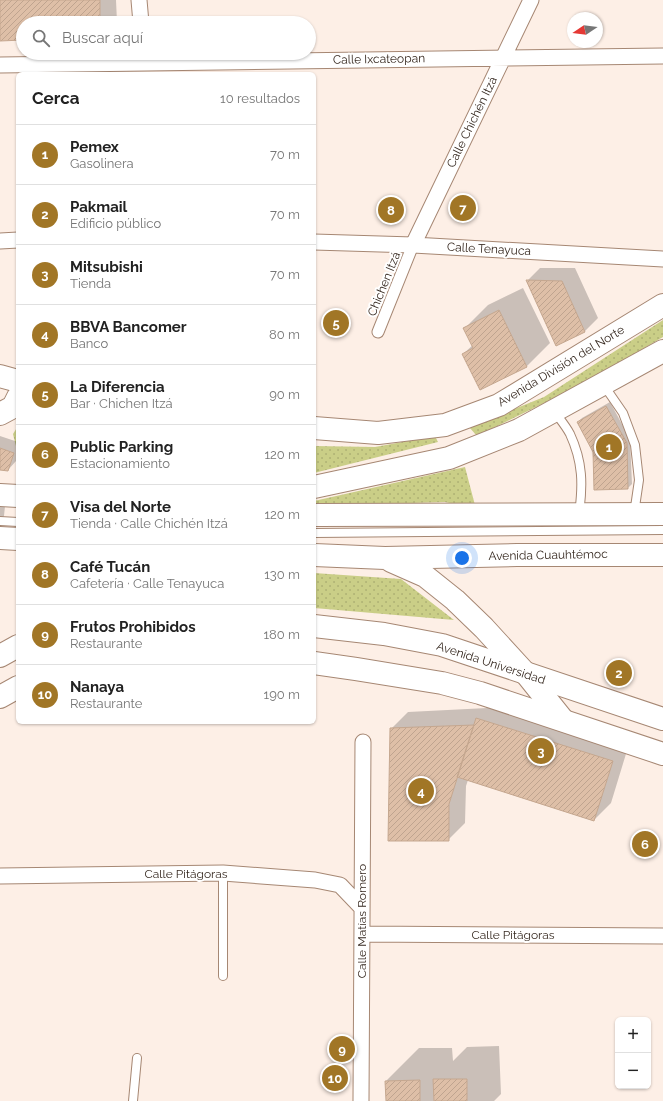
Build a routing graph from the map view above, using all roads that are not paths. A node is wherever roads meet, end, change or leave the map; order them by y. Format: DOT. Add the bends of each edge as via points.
graph roads {
  1 [pos="139,0"];
  2 [pos="531,0"];
  3 [pos="140,16"];
  4 [pos="663,56"];
  5 [pos="504,58"];
  6 [pos="144,63"];
  7 [pos="0,65"];
  8 [pos="16,240"];
  9 [pos="0,241"];
  10 [pos="316,242"];
  11 [pos="413,244"];
  12 [pos="663,259"];
  13 [pos="663,305"];
  14 [pos="378,332"];
  15 [pos="663,351"];
  16 [pos="0,376"];
  17 [pos="16,380"];
  18 [pos="603,384"];
  19 [pos="16,401"];
  20 [pos="554,410"];
  21 [pos="0,414"];
  22 [pos="316,428"];
  23 [pos="316,487"];
  24 [pos="0,495"];
  25 [pos="16,496"];
  26 [pos="0,502"];
  27 [pos="16,503"];
  28 [pos="634,514"];
  29 [pos="663,514"];
  30 [pos="316,515"];
  31 [pos="579,515"];
  32 [pos="0,521"];
  33 [pos="16,522"];
  34 [pos="663,530"];
  35 [pos="316,533"];
  36 [pos="0,538"];
  37 [pos="16,539"];
  38 [pos="663,555"];
  39 [pos="316,556"];
  40 [pos="385,558"];
  41 [pos="316,626"];
  42 [pos="16,647"];
  43 [pos="0,656"];
  44 [pos="316,663"];
  45 [pos="527,675"];
  46 [pos="16,688"];
  47 [pos="0,697"];
  48 [pos="663,719"];
  49 [pos="563,720"];
  50 [pos="363,742"];
  51 [pos="663,754"];
  52 [pos="223,873"];
  53 [pos="0,876"];
  54 [pos="362,908"];
  55 [pos="362,934"];
  56 [pos="663,936"];
  57 [pos="223,976"];
  58 [pos="137,1058"];
  59 [pos="134,1101"];
  60 [pos="361,1101"];
  1 -- 3 [label="street"];
  2 -- 5 [label="street, Calle Chichén Itzá"];
  4 -- 5 [label="street, Calle Ixcateopan"];
  5 -- 6 [label="street, Calle Ixcateopan"];
  5 -- 11 [label="street, Calle Chichén Itzá"];
  6 -- 7 [label="street, Calle Ixcateopan"];
  8 -- 9 [label="street"];
  10 -- 11 [label="street, Calle Tenayuca"];
  11 -- 12 [label="street, Calle Tenayuca"];
  11 -- 14 [label="street, Chichen Itzá"];
  13 -- 22 [label="main road, Avenida División del Norte" via="498,405 445,424 378,433"];
  15 -- 18 [label="main road"];
  16 -- 17 [label="main road"];
  18 -- 20 [label="main road"];
  18 -- 28 [label="lane" via="623,413 635,445 639,480"];
  19 -- 21 [label="main road" via="13,407"];
  20 -- 23 [label="main road" via="519,430 449,458"];
  20 -- 31 [label="lane" via="570,434 579,460 582,488"];
  24 -- 25 [label="main road"];
  26 -- 27 [label="lane"];
  28 -- 29 [label="main road"];
  28 -- 31 [label="main road"];
  30 -- 31 [label="main road"];
  32 -- 33 [label="lane"];
  34 -- 35 [label="lane"];
  36 -- 37 [label="main road"];
  38 -- 40 [label="main road, Avenida Cuauhtémoc"];
  39 -- 40 [label="main road, Avenida Cuauhtémoc"];
  40 -- 45 [label="main road" via="425,576 455,600"];
  41 -- 45 [label="main road, Avenida Universidad" via="384,634 442,645"];
  42 -- 43 [label="main road"];
  44 -- 49 [label="main road" via="442,683"];
  45 -- 48 [label="main road, Avenida Universidad"];
  45 -- 49 [label="main road"];
  46 -- 47 [label="main road"];
  49 -- 51 [label="main road"];
  50 -- 54 [label="street, Calle Matías Romero"];
  52 -- 53 [label="street, Calle Pitágoras"];
  52 -- 54 [label="street, Calle Pitágoras" via="315,880 340,885"];
  52 -- 57 [label="lane"];
  54 -- 55 [label="street, Calle Matías Romero"];
  55 -- 56 [label="street, Calle Pitágoras"];
  55 -- 60 [label="street, Calle Matías Romero"];
  58 -- 59 [label="lane"];
}
